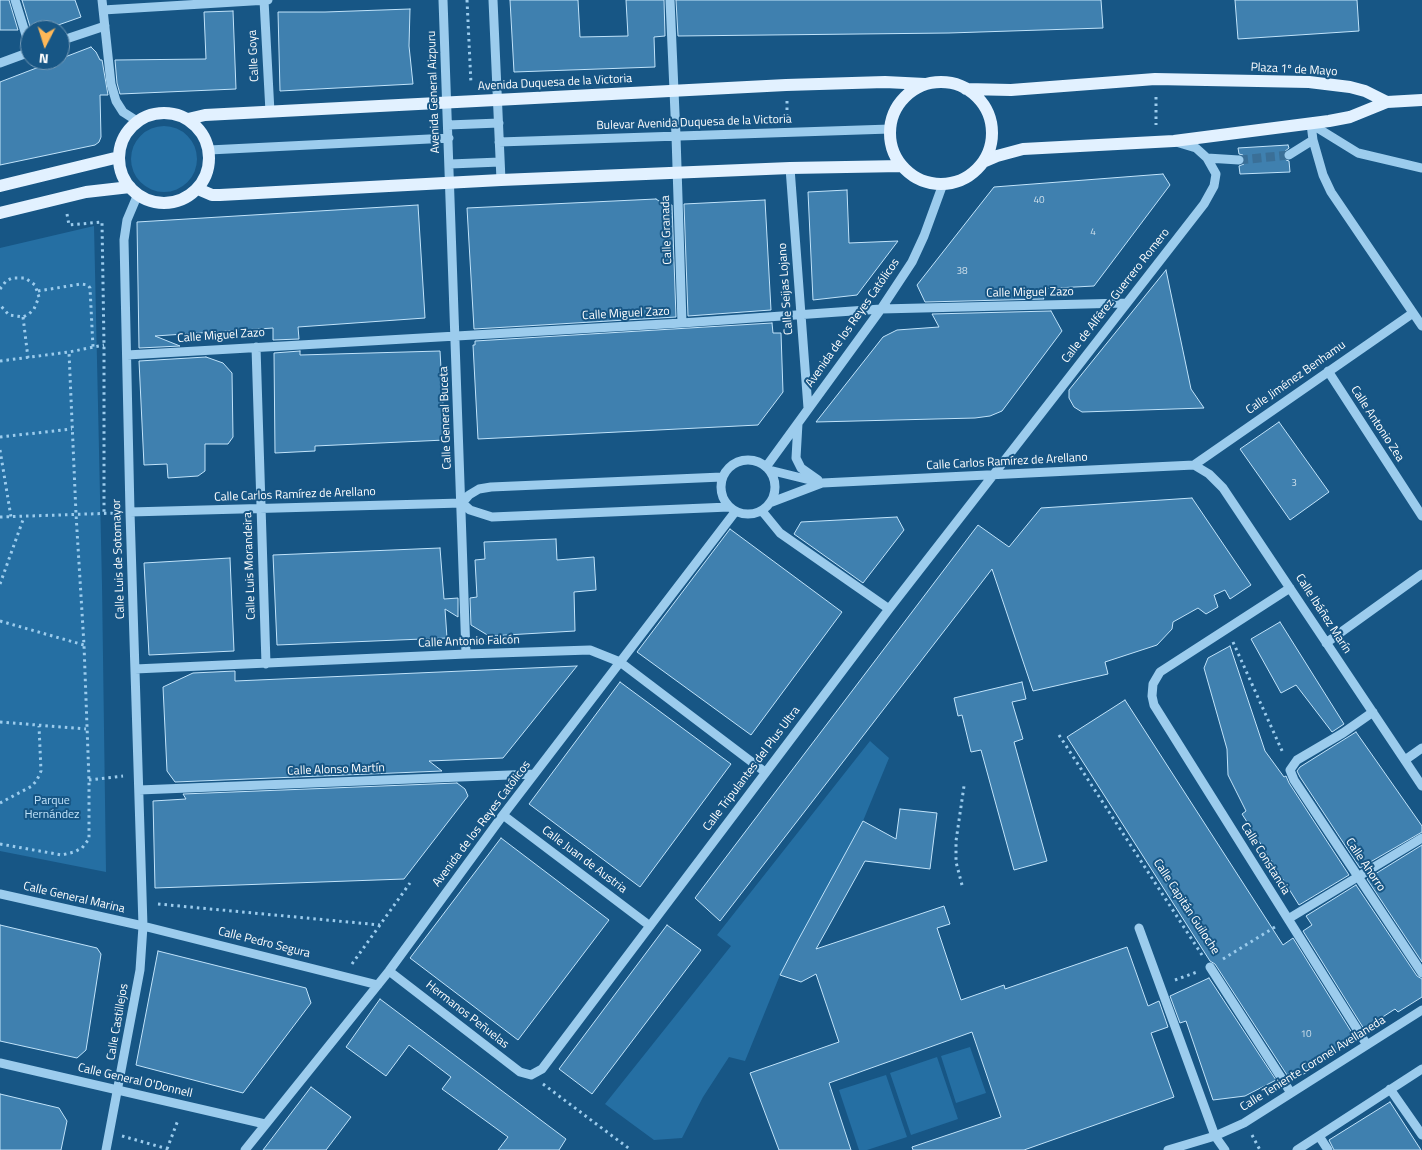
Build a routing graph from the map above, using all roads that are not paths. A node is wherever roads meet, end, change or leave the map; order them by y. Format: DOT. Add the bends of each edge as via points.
graph roads {
  1 [pos="15,0"];
  2 [pos="102,0"];
  3 [pos="264,0"];
  4 [pos="268,0"];
  5 [pos="443,0"];
  6 [pos="493,0"];
  7 [pos="670,0"];
  8 [pos="103,10"];
  9 [pos="21,20"];
  10 [pos="105,26"];
  11 [pos="70,38"];
  12 [pos="20,56"];
  13 [pos="0,63"];
  14 [pos="925,84"];
  15 [pos="966,88"];
  16 [pos="674,91"];
  17 [pos="498,100"];
  18 [pos="1422,100"];
  19 [pos="1387,102"];
  20 [pos="447,103"];
  21 [pos="270,112"];
  22 [pos="188,119"];
  23 [pos="137,122"];
  24 [pos="499,123"];
  25 [pos="1311,124"];
  26 [pos="448,125"];
  27 [pos="890,129"];
  28 [pos="676,136"];
  29 [pos="449,138"];
  30 [pos="1313,140"];
  31 [pos="1174,141"];
  32 [pos="499,142"];
  33 [pos="209,150"];
  34 [pos="1289,155"];
  35 [pos="119,157"];
  36 [pos="1207,158"];
  37 [pos="1239,160"];
  38 [pos="500,162"];
  39 [pos="983,162"];
  40 [pos="450,164"];
  41 [pos="902,166"];
  42 [pos="790,168"];
  43 [pos="1422,168"];
  44 [pos="678,172"];
  45 [pos="501,180"];
  46 [pos="450,182"];
  47 [pos="943,184"];
  48 [pos="0,186"];
  49 [pos="198,189"];
  50 [pos="134,191"];
  51 [pos="0,213"];
  52 [pos="1126,303"];
  53 [pos="881,309"];
  54 [pos="1413,313"];
  55 [pos="801,315"];
  56 [pos="682,323"];
  57 [pos="1422,326"];
  58 [pos="456,336"];
  59 [pos="256,347"];
  60 [pos="127,355"];
  61 [pos="1328,371"];
  62 [pos="808,408"];
  63 [pos="798,422"];
  64 [pos="1194,465"];
  65 [pos="768,468"];
  66 [pos="993,475"];
  67 [pos="722,477"];
  68 [pos="822,483"];
  69 [pos="772,502"];
  70 [pos="462,503"];
  71 [pos="261,509"];
  72 [pos="732,509"];
  73 [pos="762,511"];
  74 [pos="130,512"];
  75 [pos="1422,516"];
  76 [pos="1422,574"];
  77 [pos="1290,588"];
  78 [pos="889,609"];
  79 [pos="1326,643"];
  80 [pos="466,654"];
  81 [pos="620,662"];
  82 [pos="266,664"];
  83 [pos="135,669"];
  84 [pos="1373,712"];
  85 [pos="1422,748"];
  86 [pos="1405,760"];
  87 [pos="765,772"];
  88 [pos="534,774"];
  89 [pos="1422,786"];
  90 [pos="139,790"];
  91 [pos="504,815"];
  92 [pos="1422,838"];
  93 [pos="1358,877"];
  94 [pos="0,894"];
  95 [pos="1288,920"];
  96 [pos="143,926"];
  97 [pos="650,926"];
  98 [pos="1139,928"];
  99 [pos="1210,967"];
  100 [pos="389,971"];
  101 [pos="1422,973"];
  102 [pos="378,985"];
  103 [pos="1422,1010"];
  104 [pos="1367,1045"];
  105 [pos="0,1063"];
  106 [pos="1422,1069"];
  107 [pos="531,1075"];
  108 [pos="1390,1089"];
  109 [pos="118,1090"];
  110 [pos="1291,1093"];
  111 [pos="265,1124"];
  112 [pos="1422,1135"];
  113 [pos="1215,1136"];
  114 [pos="1319,1136"];
  115 [pos="106,1150"];
  116 [pos="245,1150"];
  117 [pos="1168,1150"];
  118 [pos="1225,1150"];
  119 [pos="1297,1150"];
  120 [pos="1328,1150"];
  1 -- 9 [label="street"];
  2 -- 8 [label="street"];
  3 -- 4 [label="street"];
  3 -- 8 [label="street"];
  3 -- 21 [label="street, Calle Goya"];
  5 -- 20 [label="street, Avenida General Aizpuru"];
  6 -- 17 [label="street"];
  7 -- 16 [label="street, Calle Granada"];
  8 -- 10 [label="street"];
  10 -- 11 [label="street"];
  10 -- 23 [label="street" via="116,101 123,112"];
  12 -- 13 [label="street"];
  14 -- 15 [label="main road" via="953,83"];
  14 -- 16 [label="main road, Avenida Duquesa de la Victoria" via="865,82"];
  14 -- 27 [label="main road" via="900,102"];
  15 -- 19 [label="main road, Plaza 1º de Mayo" via="1011,90 1155,79 1309,82 1366,91"];
  15 -- 39 [label="main road" via="979,99 992,130 990,147"];
  16 -- 17 [label="main road, Avenida Duquesa de la Victoria"];
  16 -- 28 [label="street, Calle Granada"];
  17 -- 20 [label="main road, Avenida Duquesa de la Victoria"];
  17 -- 24 [label="street"];
  18 -- 19 [label="main road"];
  19 -- 25 [label="main road" via="1350,116"];
  20 -- 21 [label="main road, Avenida Duquesa de la Victoria"];
  20 -- 26 [label="street, Avenida General Aizpuru"];
  21 -- 22 [label="main road, Avenida Duquesa de la Victoria" via="205,115"];
  22 -- 23 [label="main road" via="163,113 149,115"];
  22 -- 33 [label="main road" via="205,138"];
  23 -- 35 [label="main road" via="127,131"];
  24 -- 26 [label="street"];
  24 -- 32 [label="street"];
  25 -- 30 [label="street"];
  25 -- 31 [label="main road"];
  25 -- 43 [label="street" via="1358,153"];
  26 -- 29 [label="street, Avenida General Aizpuru"];
  27 -- 28 [label="street, Bulevar Avenida Duquesa de la Victoria"];
  27 -- 41 [label="main road" via="895,155"];
  28 -- 32 [label="street, Bulevar Avenida Duquesa de la Victoria"];
  28 -- 44 [label="street, Calle Granada"];
  29 -- 33 [label="street"];
  29 -- 40 [label="street, Avenida General Aizpuru"];
  30 -- 34 [label="street"];
  30 -- 54 [label="street" via="1331,192"];
  31 -- 36 [label="street" via="1196,148"];
  31 -- 39 [label="main road" via="1022,149"];
  32 -- 38 [label="street"];
  33 -- 49 [label="main road" via="210,164"];
  35 -- 48 [label="main road"];
  35 -- 50 [label="main road" via="124,178"];
  36 -- 37 [label="street"];
  36 -- 52 [label="street, Calle de Alférez Guerrero Romero" via="1216,174 1214,186 1204,204"];
  38 -- 40 [label="street"];
  38 -- 45 [label="street"];
  39 -- 47 [label="main road" via="958,181"];
  40 -- 46 [label="street, Avenida General Aizpuru"];
  41 -- 42 [label="main road"];
  41 -- 47 [label="main road" via="913,176"];
  42 -- 44 [label="main road"];
  42 -- 55 [label="street, Calle Seijas Lojano"];
  44 -- 45 [label="main road"];
  44 -- 56 [label="street, Calle Granada"];
  45 -- 46 [label="main road"];
  46 -- 49 [label="main road" via="220,195"];
  46 -- 58 [label="street, Calle General Buceta"];
  47 -- 53 [label="street, Avenida de los Reyes Católicos" via="912,262"];
  49 -- 50 [label="main road" via="188,197 162,203"];
  50 -- 51 [label="main road" via="86,192"];
  50 -- 60 [label="street, Calle Luis de Sotomayor" via="124,240"];
  52 -- 53 [label="street, Calle Miguel Zazo"];
  52 -- 66 [label="street, Calle de Alférez Guerrero Romero"];
  53 -- 55 [label="street, Calle Miguel Zazo"];
  53 -- 62 [label="street, Avenida de los Reyes Católicos"];
  54 -- 57 [label="street"];
  54 -- 61 [label="street, Calle Jiménez Benhamu"];
  55 -- 56 [label="street, Calle Miguel Zazo"];
  55 -- 62 [label="street, Calle Seijas Lojano"];
  56 -- 58 [label="street, Calle Miguel Zazo"];
  58 -- 59 [label="street, Calle Miguel Zazo"];
  58 -- 70 [label="street, Calle General Buceta"];
  59 -- 60 [label="street, Calle Miguel Zazo"];
  59 -- 71 [label="street, Calle Luis Morandeira"];
  60 -- 74 [label="street, Calle Luis de Sotomayor"];
  61 -- 64 [label="street, Calle Jiménez Benhamu"];
  61 -- 75 [label="street, Calle Antonio Zea"];
  62 -- 63 [label="street, Avenida de los Reyes Católicos"];
  63 -- 65 [label="street, Avenida de los Reyes Católicos"];
  63 -- 68 [label="street" via="796,458 801,468"];
  64 -- 66 [label="street, Calle Carlos Ramírez de Arellano"];
  64 -- 77 [label="street, Calle Ibáñez Marín" via="1209,474 1222,488"];
  65 -- 67 [label="street" via="753,460 738,462"];
  65 -- 68 [label="street, Calle Carlos Ramírez de Arellano"];
  65 -- 69 [label="street" via="776,486"];
  66 -- 68 [label="street, Calle Carlos Ramírez de Arellano"];
  66 -- 78 [label="street, Calle Tripulantes del Plus Ultra"];
  67 -- 70 [label="street" via="491,487 469,494"];
  67 -- 72 [label="street" via="722,496"];
  68 -- 69 [label="street, Calle Carlos Ramírez de Arellano"];
  69 -- 73 [label="street"];
  70 -- 71 [label="street, Calle Carlos Ramírez de Arellano"];
  70 -- 72 [label="street, Calle Carlos Ramírez de Arellano" via="470,510 492,517"];
  70 -- 80 [label="street, Calle General Buceta"];
  71 -- 74 [label="street, Calle Carlos Ramírez de Arellano"];
  71 -- 82 [label="street, Calle Luis Morandeira"];
  72 -- 73 [label="street" via="750,515"];
  72 -- 81 [label="street, Avenida de los Reyes Católicos"];
  73 -- 78 [label="street" via="780,532"];
  74 -- 83 [label="street, Calle Luis de Sotomayor"];
  76 -- 79 [label="street"];
  77 -- 79 [label="street, Calle Ibáñez Marín"];
  77 -- 95 [label="street, Calle Constancia" via="1160,672 1153,684 1152,696 1154,705"];
  78 -- 87 [label="street, Calle Tripulantes del Plus Ultra"];
  79 -- 84 [label="street, Calle Ibáñez Marín"];
  80 -- 81 [label="street, Calle Antonio Falcón" via="590,650"];
  80 -- 82 [label="street, Calle Antonio Falcón"];
  81 -- 87 [label="street, Calle Antonio Falcón"];
  81 -- 88 [label="street, Avenida de los Reyes Católicos"];
  82 -- 83 [label="street, Calle Antonio Falcón"];
  83 -- 90 [label="street, Calle Luis de Sotomayor"];
  84 -- 86 [label="street, Calle Ibáñez Marín"];
  84 -- 93 [label="street, Calle Ahorro" via="1297,760 1290,770"];
  85 -- 86 [label="street"];
  86 -- 89 [label="street, Calle Ibáñez Marín"];
  87 -- 97 [label="street, Calle Tripulantes del Plus Ultra"];
  88 -- 90 [label="street, Calle Alonso Martín"];
  88 -- 91 [label="street, Avenida de los Reyes Católicos"];
  90 -- 96 [label="street, Calle Luis de Sotomayor"];
  91 -- 97 [label="street, Calle Juan de Austria"];
  91 -- 100 [label="street, Avenida de los Reyes Católicos"];
  92 -- 93 [label="street"];
  93 -- 95 [label="street"];
  93 -- 101 [label="street, Calle Ahorro"];
  94 -- 96 [label="street, Calle General Marina"];
  95 -- 104 [label="street, Calle Constancia"];
  96 -- 102 [label="street, Calle Pedro Segura"];
  96 -- 109 [label="street, Calle Castillejos" via="140,970"];
  97 -- 107 [label="street, Calle Tripulantes del Plus Ultra" via="542,1069"];
  98 -- 113 [label="street"];
  99 -- 110 [label="street, Calle Capitán Guiloche"];
  100 -- 102 [label="street, Avenida de los Reyes Católicos"];
  100 -- 107 [label="street, Hermanos Peñuelas" via="520,1072"];
  102 -- 111 [label="street, Avenida de los Reyes Católicos"];
  103 -- 104 [label="street, Calle Teniente Coronel Avellaneda"];
  104 -- 110 [label="street, Calle Teniente Coronel Avellaneda"];
  105 -- 109 [label="street, Calle General O'Donnell"];
  106 -- 108 [label="street"];
  108 -- 112 [label="street"];
  108 -- 114 [label="street"];
  109 -- 111 [label="street, Calle General O'Donnell"];
  109 -- 115 [label="street, Calle Castillejos"];
  110 -- 113 [label="street, Calle Teniente Coronel Avellaneda" via="1244,1123"];
  111 -- 116 [label="street, Avenida de los Reyes Católicos"];
  113 -- 117 [label="street, Calle Teniente Coronel Avellaneda"];
  113 -- 118 [label="street"];
  114 -- 119 [label="street"];
  114 -- 120 [label="street"];
}
